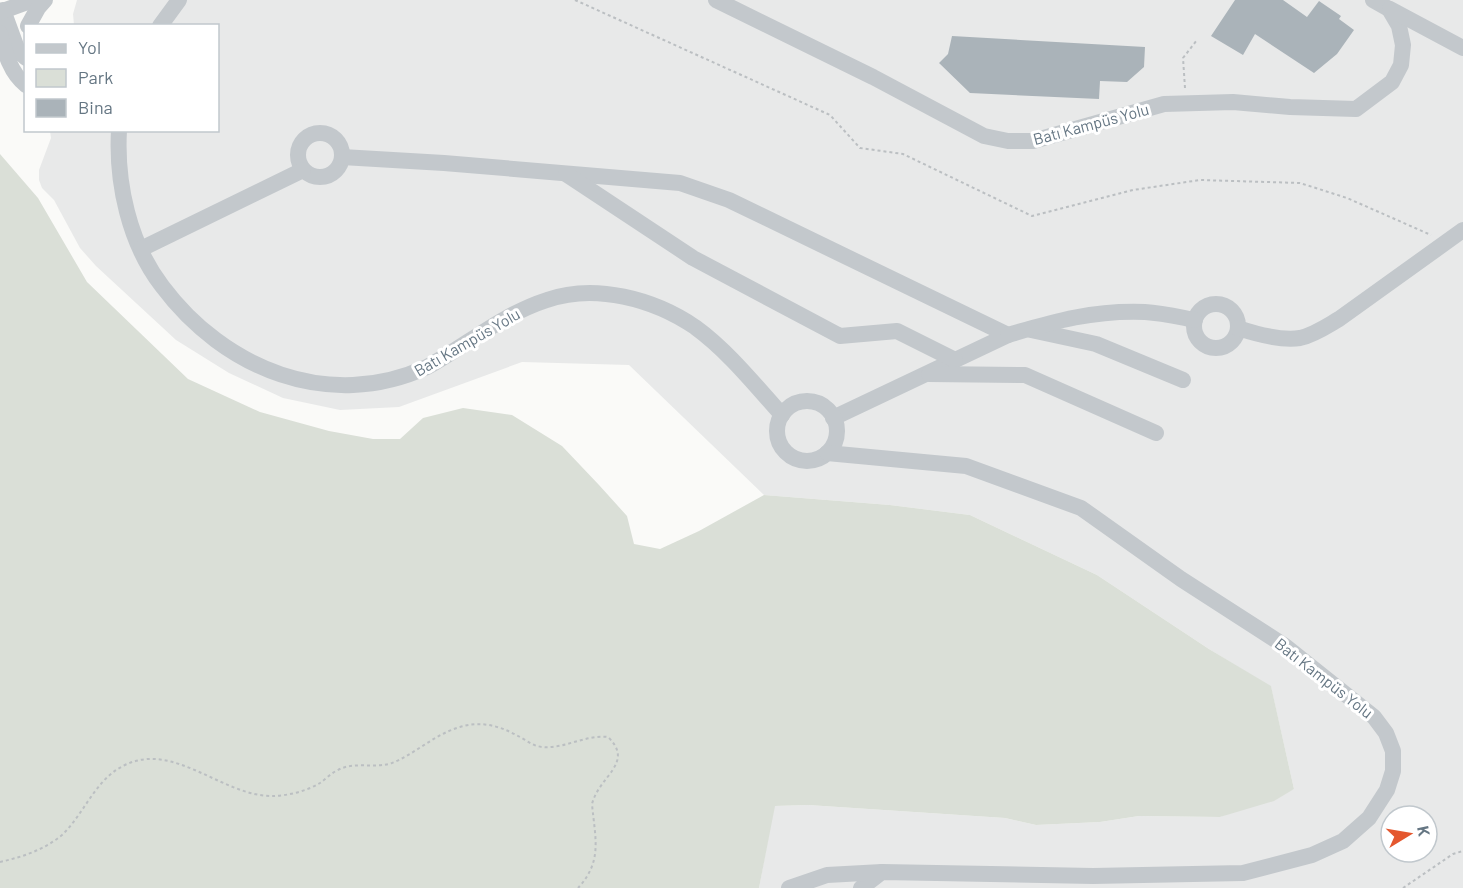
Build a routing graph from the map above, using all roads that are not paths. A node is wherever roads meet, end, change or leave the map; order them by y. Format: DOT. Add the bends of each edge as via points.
graph roads {
  1 [pos="33,0"];
  2 [pos="45,0"];
  3 [pos="179,0"];
  4 [pos="716,0"];
  5 [pos="1373,0"];
  6 [pos="1389,9"];
  7 [pos="2,11"];
  8 [pos="29,24"];
  9 [pos="161,24"];
  10 [pos="0,33"];
  11 [pos="2,47"];
  12 [pos="1463,48"];
  13 [pos="24,56"];
  14 [pos="24,83"];
  15 [pos="118,133"];
  16 [pos="342,157"];
  17 [pos="303,171"];
  18 [pos="566,174"];
  19 [pos="1463,230"];
  20 [pos="141,249"];
  21 [pos="1196,320"];
  22 [pos="1238,328"];
  23 [pos="1027,330"];
  24 [pos="1008,335"];
  25 [pos="955,360"];
  26 [pos="925,374"];
  27 [pos="1183,380"];
  28 [pos="782,415"];
  29 [pos="833,418"];
  30 [pos="1156,433"];
  31 [pos="827,453"];
  32 [pos="882,872"];
  33 [pos="789,888"];
  34 [pos="861,888"];
  1 -- 7 [label="street"];
  2 -- 8 [label="street"];
  3 -- 9 [label="street"];
  4 -- 6 [label="street, Batı Kampüs Yolu" via="984,136 1008,141 1033,141 1164,104 1233,102 1356,109 1392,82 1401,64 1400,26"];
  5 -- 6 [label="street"];
  6 -- 12 [label="street"];
  7 -- 13 [label="street" via="18,51"];
  10 -- 11 [label="street"];
  11 -- 14 [label="street" via="15,75"];
  15 -- 20 [label="street, Batı Kampüs Yolu" via="122,191"];
  16 -- 17 [label="street" via="337,170 324,178"];
  16 -- 17 [label="street" via="333,137 312,134 298,150"];
  16 -- 18 [label="street"];
  17 -- 20 [label="street"];
  18 -- 24 [label="street" via="680,183 703,189"];
  18 -- 25 [label="street" via="693,258 840,336 897,331"];
  19 -- 22 [label="street" via="1317,331 1300,338"];
  20 -- 28 [label="street, Batı Kampüs Yolu" via="162,286 198,326 263,368 308,383 366,385 410,375 541,302 568,296 610,295 650,305 695,328 750,378"];
  21 -- 22 [label="street" via="1204,308 1217,304 1230,309"];
  21 -- 22 [label="street" via="1196,334 1212,347 1232,341"];
  21 -- 23 [label="street" via="1147,312 1107,312 1066,318"];
  23 -- 24 [label="street"];
  23 -- 27 [label="street" via="1096,344"];
  24 -- 25 [label="street"];
  25 -- 26 [label="street"];
  26 -- 29 [label="street"];
  26 -- 30 [label="street" via="1025,375"];
  28 -- 29 [label="street" via="792,404 811,401 828,410"];
  28 -- 31 [label="street, Batı Kampüs Yolu" via="778,438 789,455 808,461"];
  29 -- 31 [label="street" via="836,436"];
  31 -- 32 [label="street, Batı Kampüs Yolu" via="966,466 1081,508 1181,579 1286,646 1374,717 1386,732 1392,751 1393,771 1387,789 1369,818 1343,841 1312,855 1243,873 1093,876"];
  32 -- 33 [label="street, Batı Kampüs Yolu" via="827,875"];
  32 -- 34 [label="street"];
}
